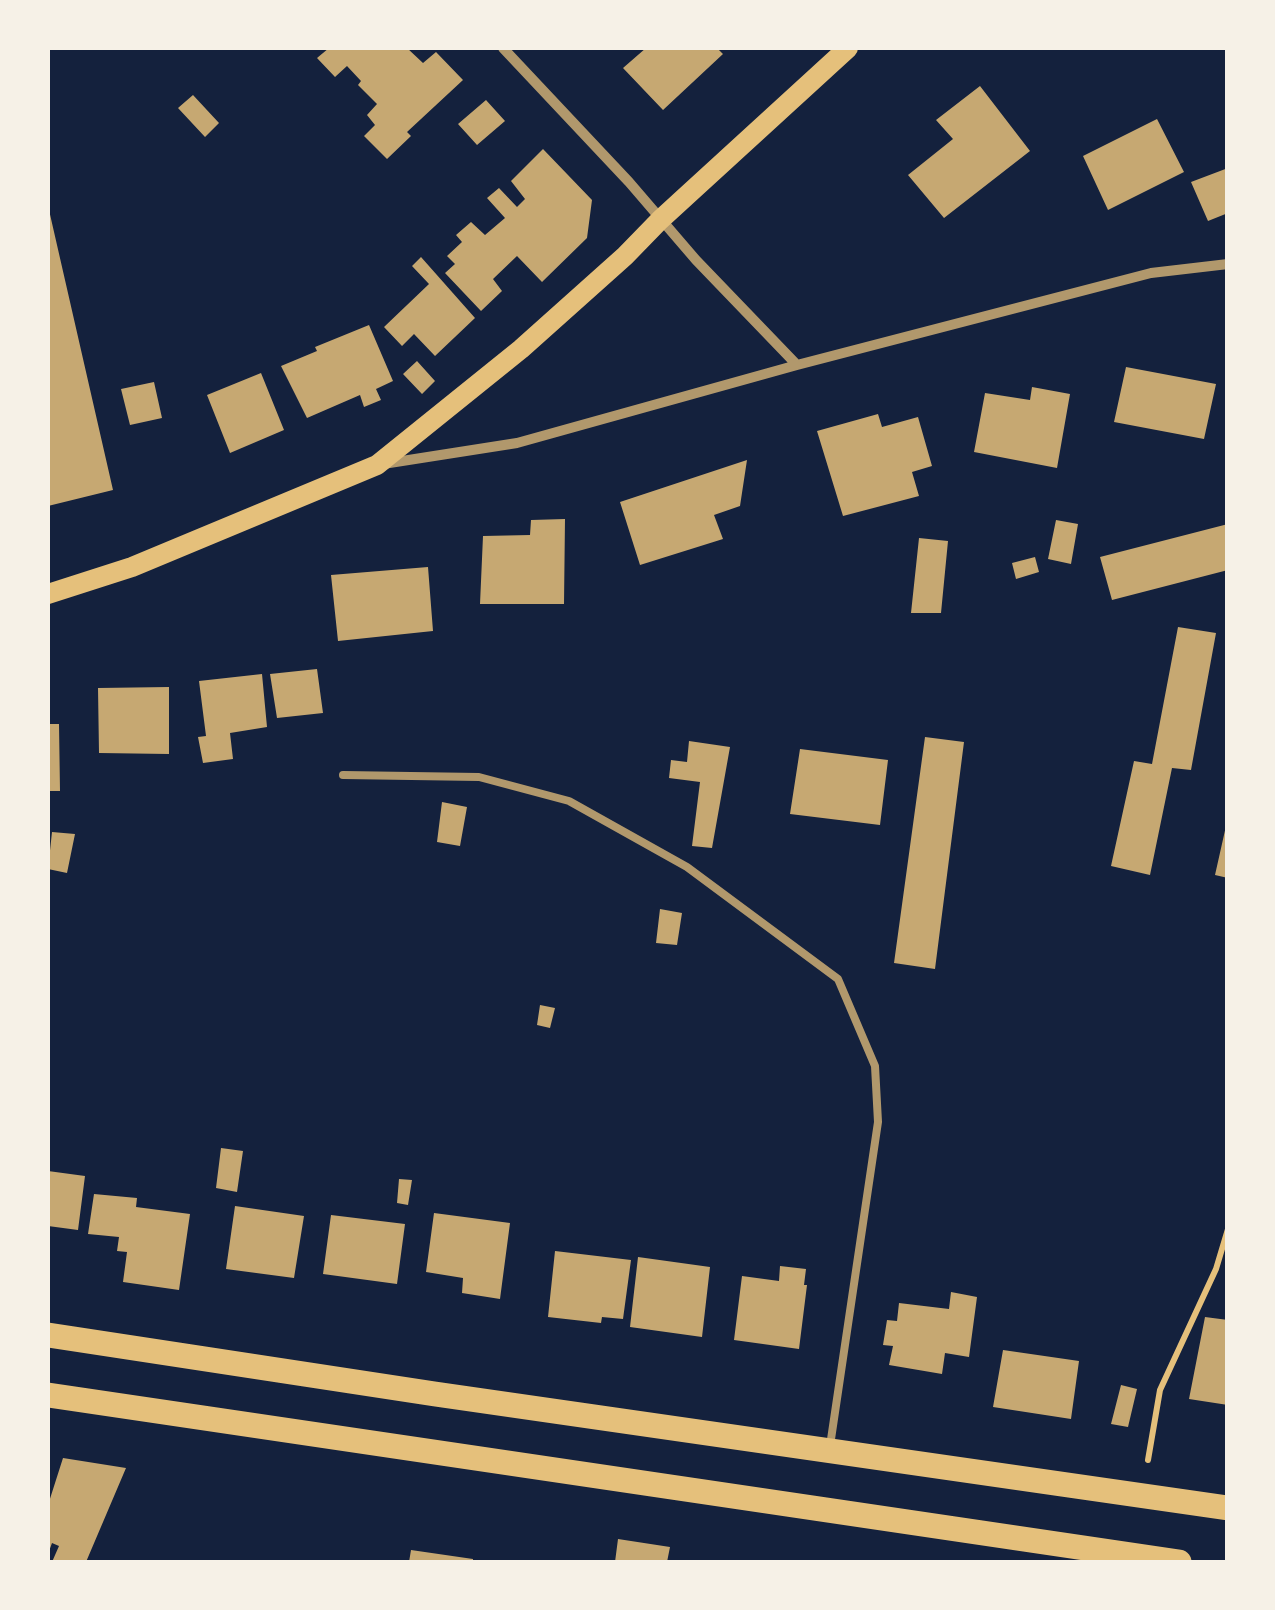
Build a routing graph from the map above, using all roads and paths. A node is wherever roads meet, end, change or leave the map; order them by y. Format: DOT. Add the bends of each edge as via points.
graph roads {
  1 [pos="503,48"];
  2 [pos="848,48"];
  3 [pos="660,220"];
  4 [pos="1228,264"];
  5 [pos="797,365"];
  6 [pos="377,465"];
  7 [pos="48,594"];
  8 [pos="343,775"];
  9 [pos="1228,1229"];
  10 [pos="48,1334"];
  11 [pos="48,1395"];
  12 [pos="830,1450"];
  13 [pos="1141,1495"];
  14 [pos="1228,1508"];
  15 [pos="1179,1562"];
  1 -- 3 [label="street"];
  2 -- 3 [label="main road"];
  3 -- 5 [label="street"];
  3 -- 6 [label="main road" via="521,349"];
  4 -- 5 [label="street" via="1151,273"];
  5 -- 6 [label="street" via="517,443"];
  6 -- 7 [label="main road" via="132,567"];
  8 -- 12 [label="lane" via="479,777 570,801 686,867 838,979 874,1066 878,1122"];
  9 -- 13 [label="path" via="1160,1390"];
  10 -- 12 [label="main road"];
  11 -- 15 [label="main road"];
  12 -- 13 [label="main road"];
  13 -- 14 [label="main road"];
}
